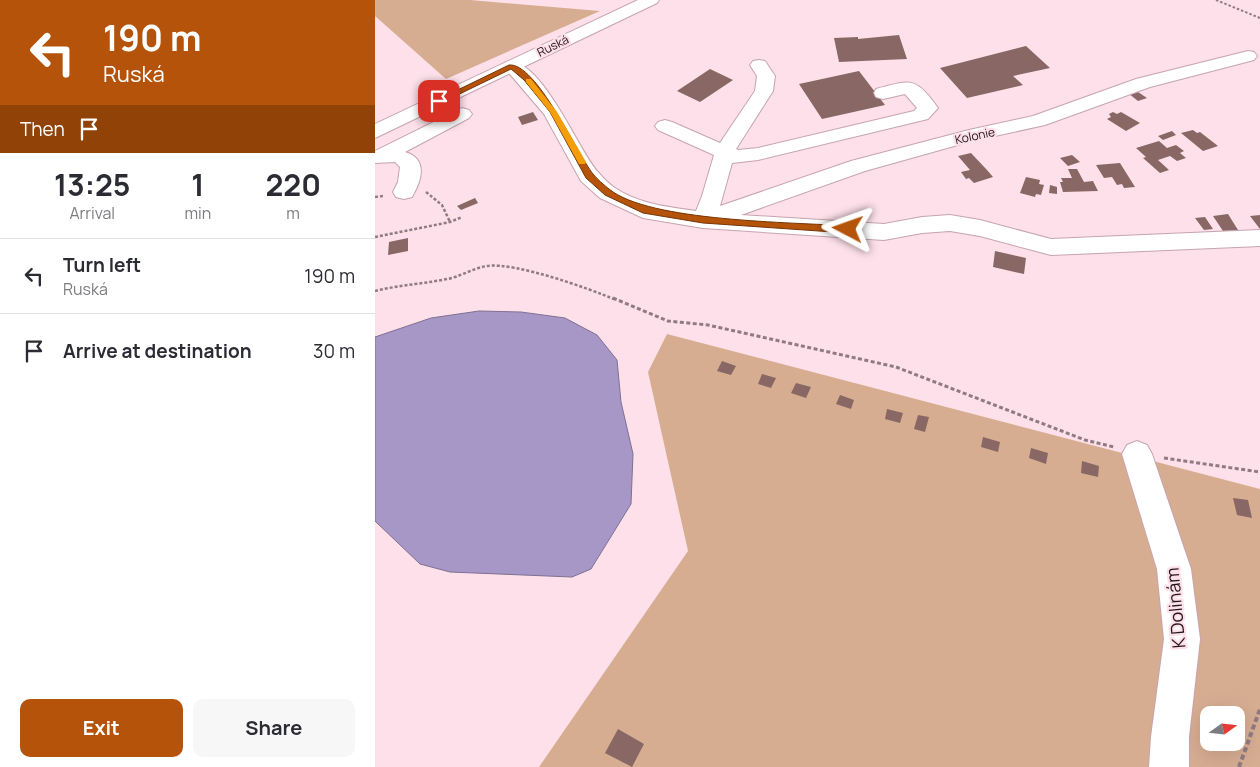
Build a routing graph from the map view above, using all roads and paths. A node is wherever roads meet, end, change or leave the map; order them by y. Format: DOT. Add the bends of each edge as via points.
graph roads {
  1 [pos="651,0"];
  2 [pos="1216,0"];
  3 [pos="1260,18"];
  4 [pos="1248,56"];
  5 [pos="759,65"];
  6 [pos="512,66"];
  7 [pos="883,93"];
  8 [pos="462,114"];
  9 [pos="665,126"];
  10 [pos="375,132"];
  11 [pos="725,151"];
  12 [pos="380,156"];
  13 [pos="404,192"];
  14 [pos="463,216"];
  15 [pos="703,220"];
  16 [pos="450,222"];
  17 [pos="375,237"];
  18 [pos="1260,238"];
  19 [pos="375,291"];
  20 [pos="1137,454"];
  21 [pos="1260,472"];
  22 [pos="1260,709"];
  23 [pos="1169,767"];
  24 [pos="1239,767"];
  1 -- 6 [label="street, Ruská"];
  2 -- 3 [label="path"];
  4 -- 15 [label="street, Kolonie" via="1143,83 1038,121 858,166"];
  5 -- 11 [label="street" via="765,76 764,91"];
  6 -- 10 [label="street, Ruská"];
  6 -- 15 [label="street, Kolonie" via="527,78 553,112 589,176 608,193 643,210"];
  7 -- 11 [label="street" via="909,87 927,108 921,115 758,154 736,157"];
  8 -- 12 [label="street"];
  9 -- 11 [label="street"];
  11 -- 15 [label="street"];
  12 -- 13 [label="street" via="399,155 413,169"];
  13 -- 16 [label="path" via="428,192 442,205"];
  14 -- 16 [label="path"];
  15 -- 18 [label="street, Kolonie" via="884,232 950,223 1051,247"];
  16 -- 17 [label="path"];
  19 -- 20 [label="path" via="448,279 487,266 515,268 587,288 668,321 763,336 896,367 1067,433"];
  20 -- 21 [label="path"];
  20 -- 23 [label="street, K Dolinám" via="1174,569 1182,639"];
  22 -- 24 [label="path"];
}
